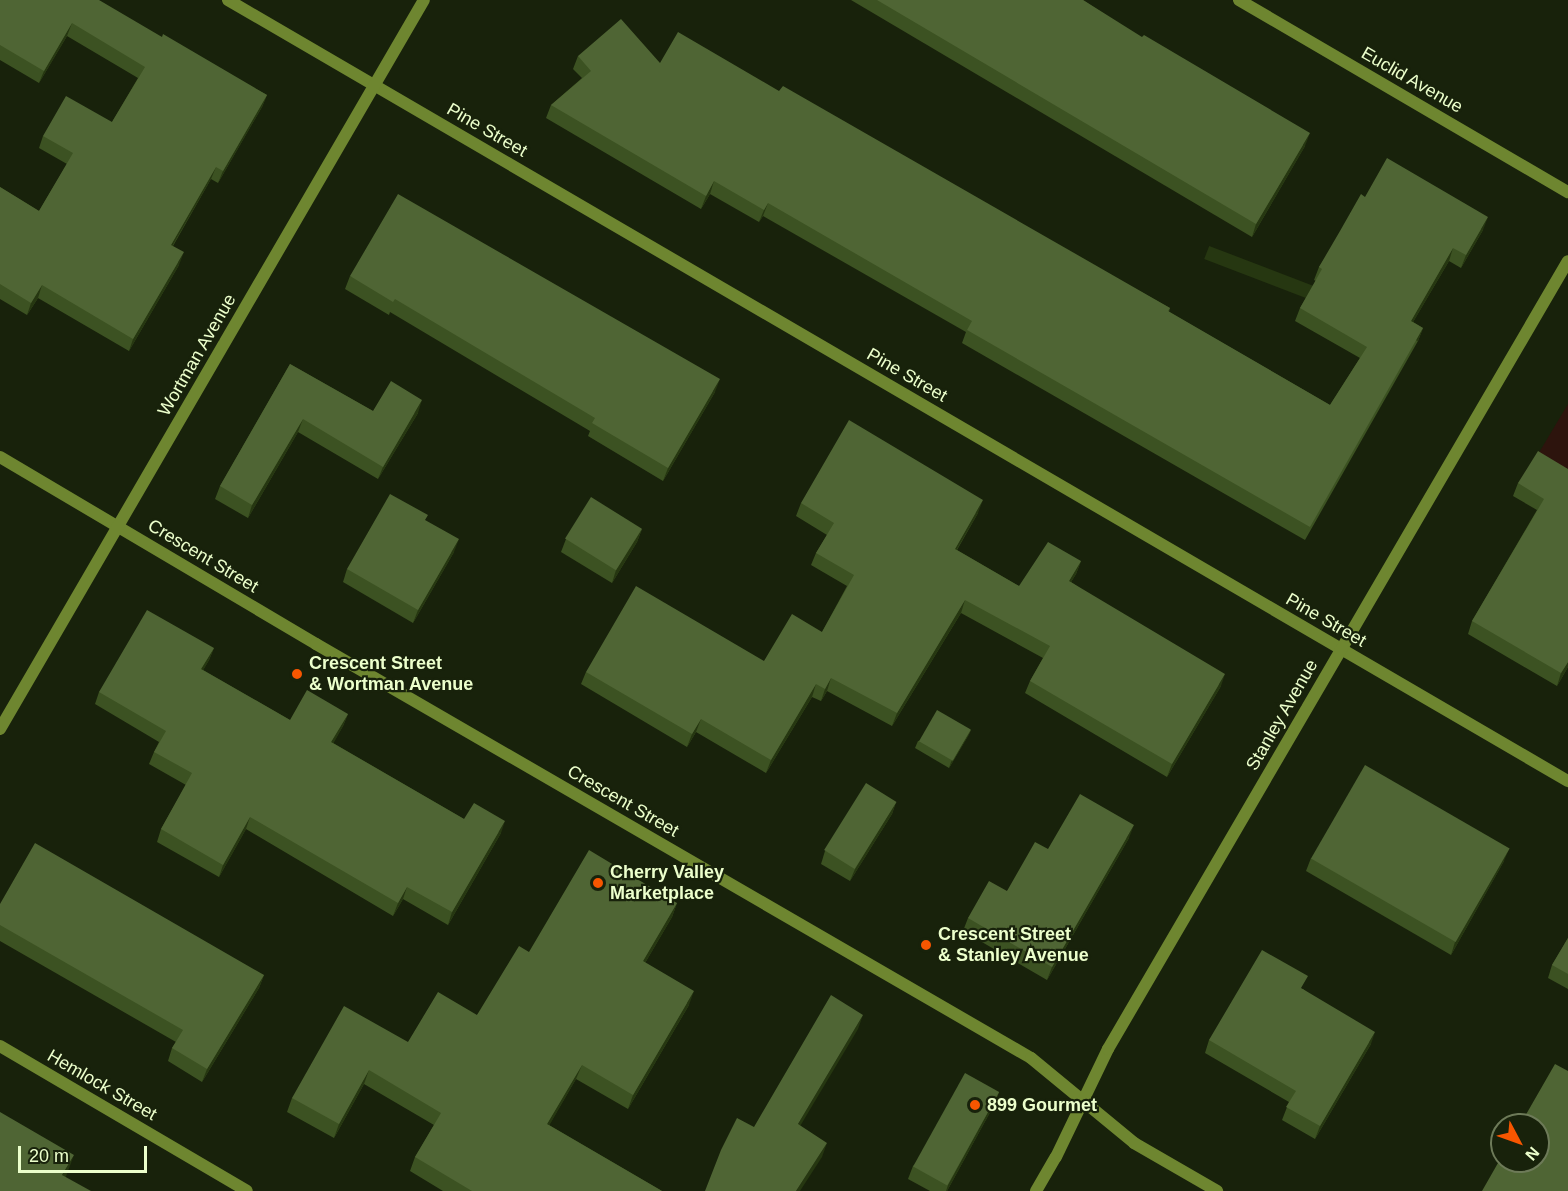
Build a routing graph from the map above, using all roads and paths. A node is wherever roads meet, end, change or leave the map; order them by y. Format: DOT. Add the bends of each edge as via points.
graph roads {
  1 [pos="228,0"];
  2 [pos="424,0"];
  3 [pos="1239,0"];
  4 [pos="374,86"];
  5 [pos="1568,192"];
  6 [pos="1568,261"];
  7 [pos="0,457"];
  8 [pos="118,527"];
  9 [pos="1341,650"];
  10 [pos="0,729"];
  11 [pos="1568,781"];
  12 [pos="0,1046"];
  13 [pos="1083,1101"];
  14 [pos="247,1191"];
  15 [pos="1036,1191"];
  16 [pos="1217,1191"];
  1 -- 4 [label="street, Pine Street"];
  2 -- 4 [label="street, Wortman Avenue"];
  3 -- 5 [label="street, Euclid Avenue"];
  4 -- 8 [label="street, Wortman Avenue"];
  4 -- 9 [label="street, Pine Street"];
  6 -- 9 [label="street, Stanley Avenue"];
  7 -- 8 [label="street, Crescent Street"];
  8 -- 10 [label="street, Wortman Avenue"];
  8 -- 13 [label="street, Crescent Street" via="1030,1058"];
  9 -- 11 [label="street, Pine Street"];
  9 -- 13 [label="street, Stanley Avenue" via="1108,1048"];
  12 -- 14 [label="street, Hemlock Street"];
  13 -- 15 [label="street, Stanley Avenue"];
  13 -- 16 [label="street, Crescent Street" via="1134,1143"];
}
